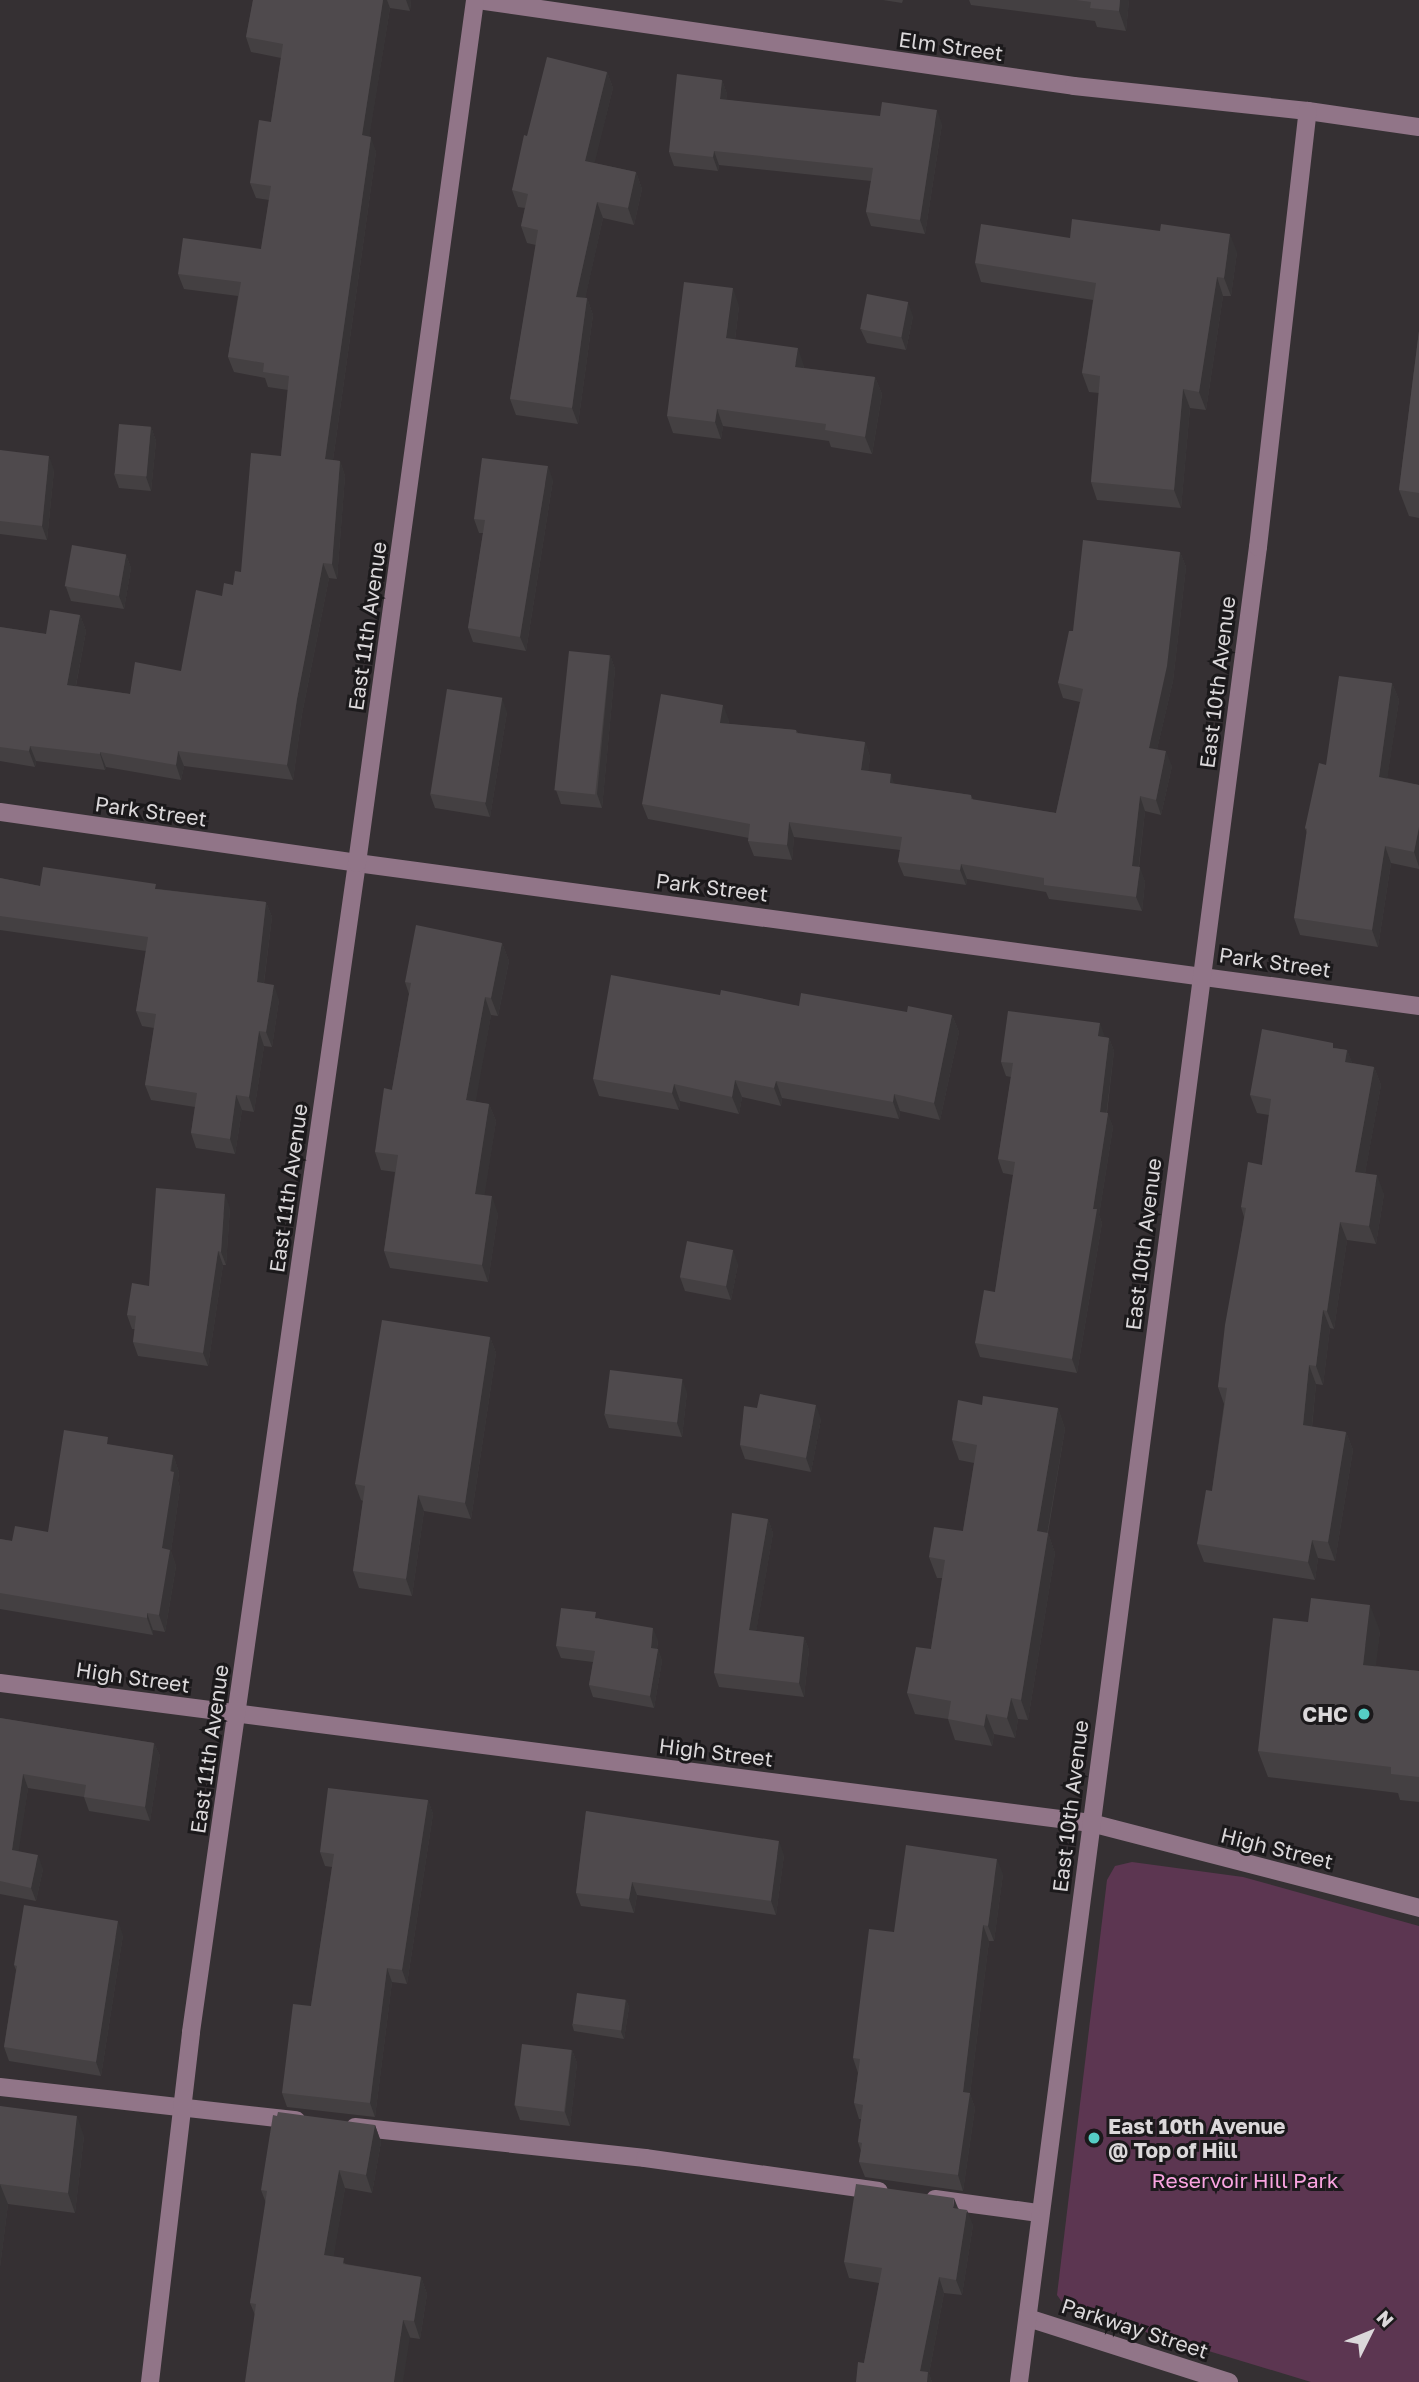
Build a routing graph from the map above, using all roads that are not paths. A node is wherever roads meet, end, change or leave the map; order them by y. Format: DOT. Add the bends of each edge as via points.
graph roads {
  1 [pos="477,0"];
  2 [pos="1308,111"];
  3 [pos="1419,127"];
  4 [pos="0,812"];
  5 [pos="357,863"];
  6 [pos="1202,974"];
  7 [pos="1419,1006"];
  8 [pos="0,1683"];
  9 [pos="238,1714"];
  10 [pos="1091,1823"];
  11 [pos="1419,1908"];
  12 [pos="0,2087"];
  13 [pos="183,2108"];
  14 [pos="1039,2213"];
  15 [pos="1028,2318"];
  16 [pos="150,2382"];
  17 [pos="1019,2382"];
  18 [pos="1229,2382"];
  1 -- 2 [label="street, Elm Street" via="1074,86"];
  1 -- 5 [label="street, East 11th Avenue"];
  2 -- 3 [label="street, Elm Street"];
  2 -- 6 [label="street, East 10th Avenue" via="1258,547"];
  4 -- 5 [label="street, Park Street"];
  5 -- 6 [label="street, Park Street"];
  5 -- 9 [label="street, East 11th Avenue"];
  6 -- 7 [label="street, Park Street"];
  6 -- 10 [label="street, East 10th Avenue"];
  8 -- 9 [label="street, High Street"];
  9 -- 10 [label="street, High Street"];
  9 -- 13 [label="street, East 11th Avenue"];
  10 -- 11 [label="street, High Street"];
  10 -- 14 [label="street, East 10th Avenue"];
  12 -- 13 [label="street"];
  13 -- 14 [label="street" via="645,2158"];
  13 -- 16 [label="street, East 11th Avenue"];
  14 -- 15 [label="street, East 10th Avenue"];
  15 -- 17 [label="street, East 10th Avenue"];
  15 -- 18 [label="street, Parkway Street"];
}
